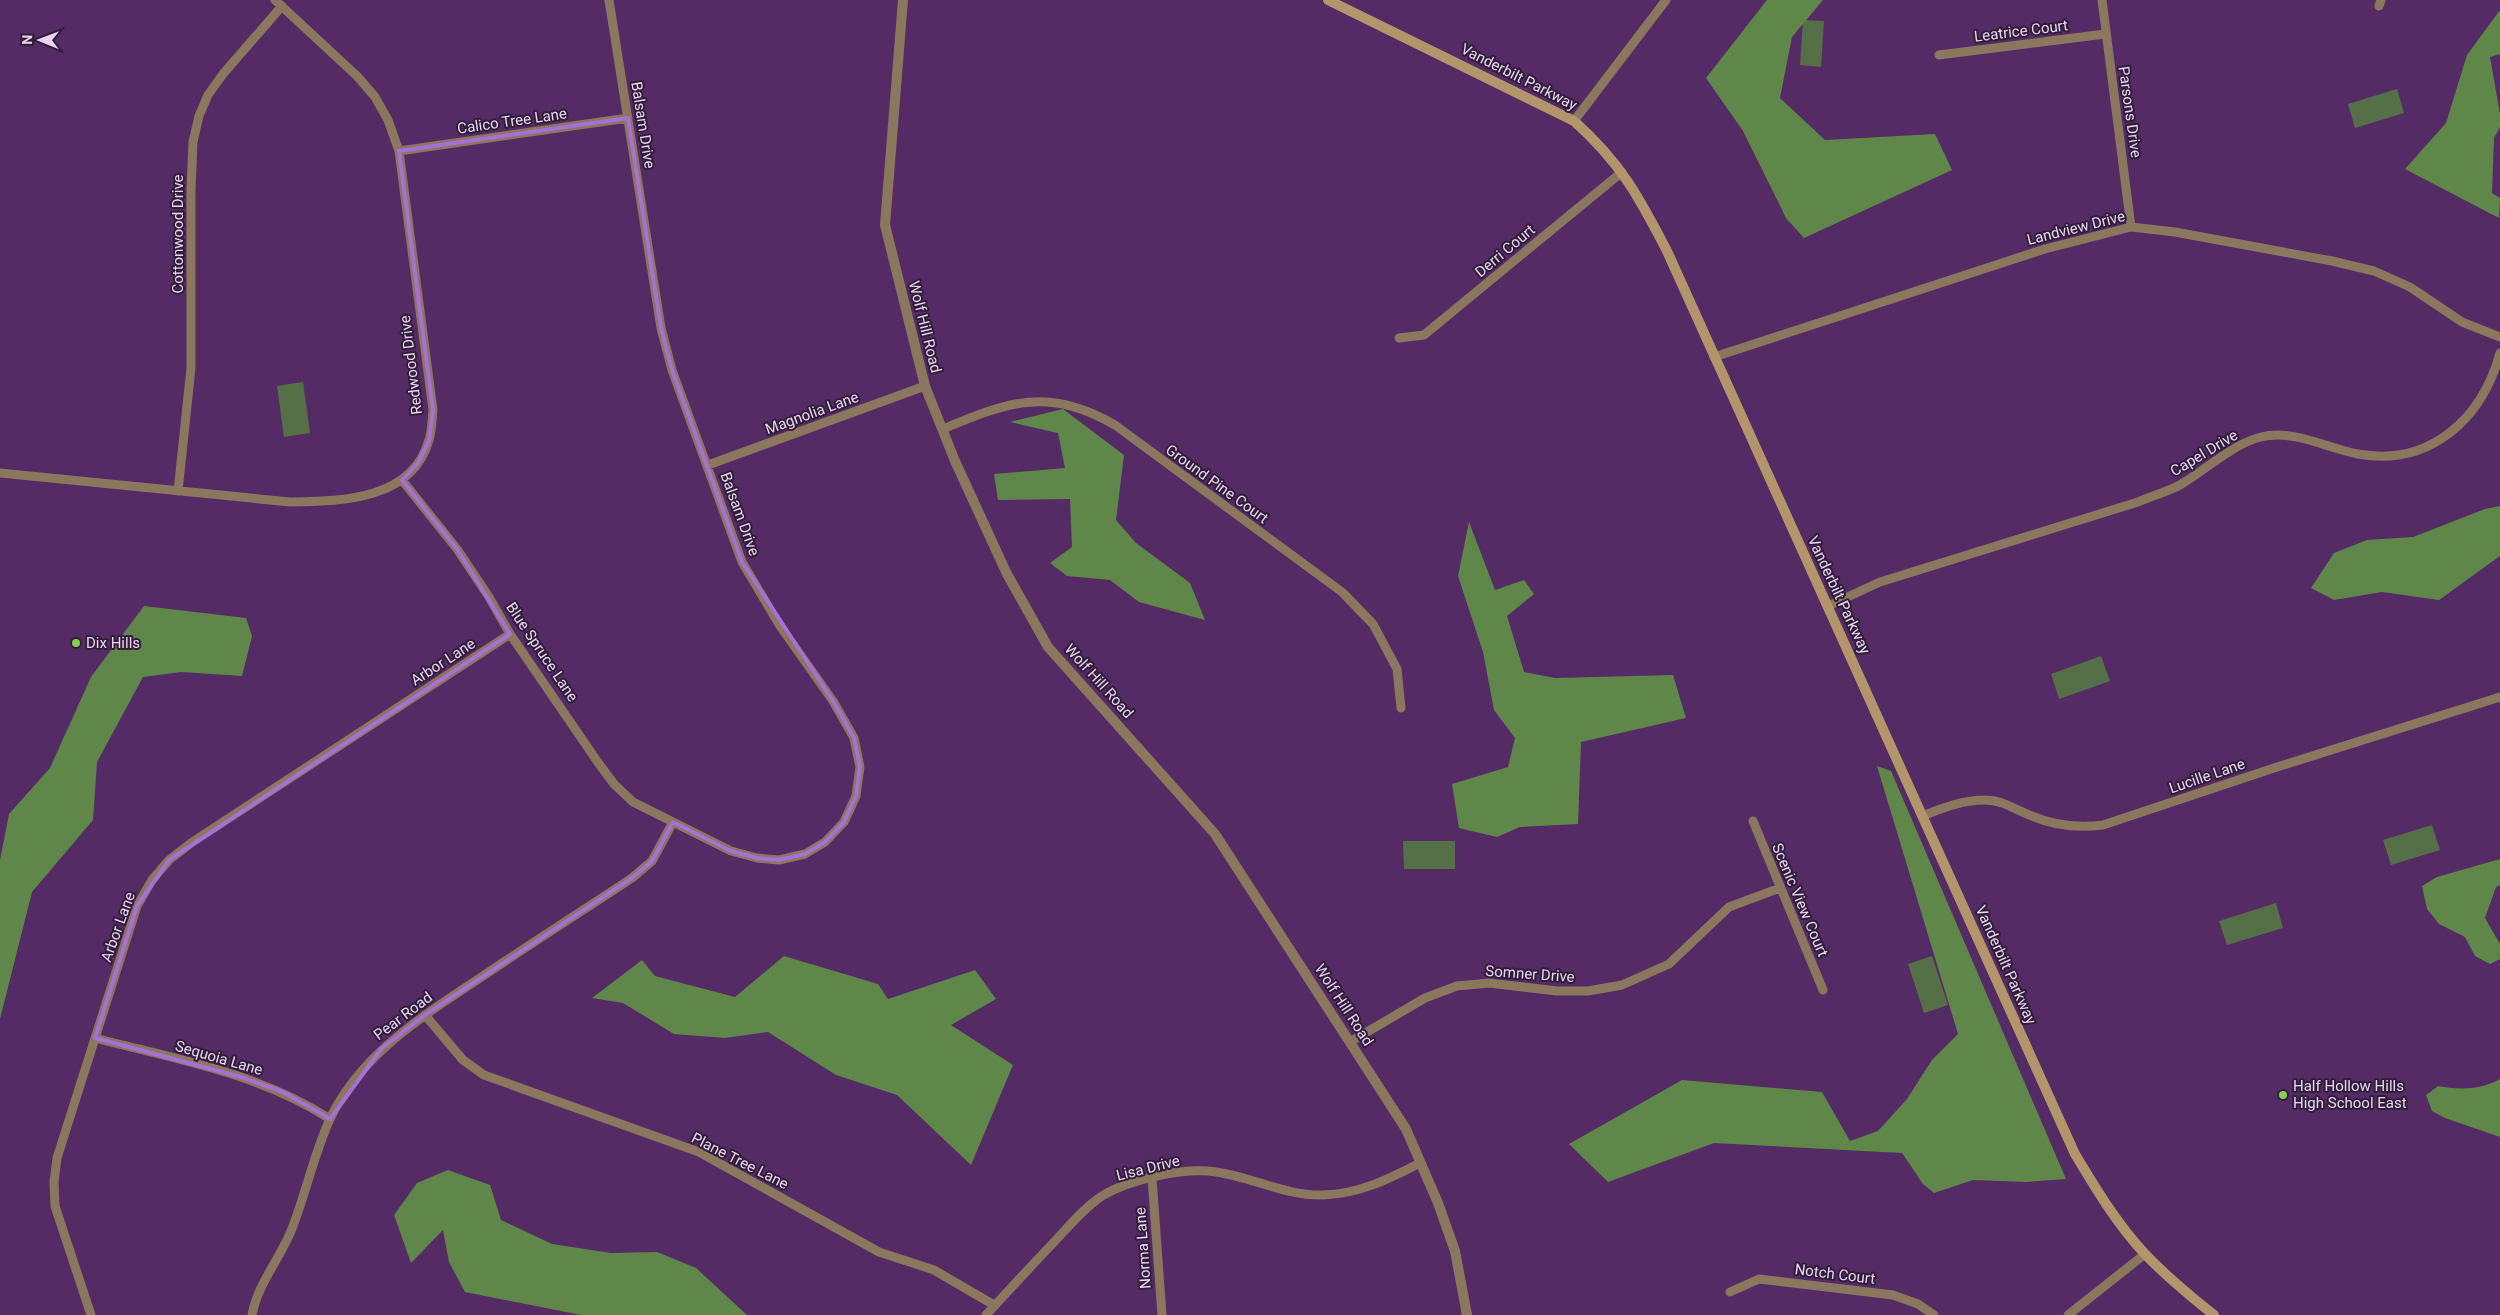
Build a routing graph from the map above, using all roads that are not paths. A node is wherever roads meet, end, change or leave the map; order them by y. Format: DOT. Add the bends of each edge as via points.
graph roads {
  1 [pos="609,0"];
  2 [pos="903,0"];
  3 [pos="1328,0"];
  4 [pos="1666,0"];
  5 [pos="2102,0"];
  6 [pos="278,3"];
  7 [pos="2106,34"];
  8 [pos="1939,55"];
  9 [pos="628,118"];
  10 [pos="1574,121"];
  11 [pos="399,151"];
  12 [pos="1622,172"];
  13 [pos="2132,227"];
  14 [pos="2500,337"];
  15 [pos="1399,338"];
  16 [pos="2500,353"];
  17 [pos="1714,357"];
  18 [pos="924,386"];
  19 [pos="943,429"];
  20 [pos="708,465"];
  21 [pos="0,473"];
  22 [pos="402,480"];
  23 [pos="178,491"];
  24 [pos="1828,606"];
  25 [pos="510,634"];
  26 [pos="2500,697"];
  27 [pos="1401,708"];
  28 [pos="1922,816"];
  29 [pos="1752,821"];
  30 [pos="673,822"];
  31 [pos="1780,888"];
  32 [pos="1823,990"];
  33 [pos="425,1015"];
  34 [pos="95,1038"];
  35 [pos="1350,1042"];
  36 [pos="330,1119"];
  37 [pos="1420,1163"];
  38 [pos="1152,1178"];
  39 [pos="2145,1254"];
  40 [pos="1730,1292"];
  41 [pos="994,1306"];
  42 [pos="91,1315"];
  43 [pos="252,1315"];
  44 [pos="986,1315"];
  45 [pos="1162,1315"];
  46 [pos="1467,1315"];
  47 [pos="1934,1315"];
  48 [pos="2068,1315"];
  49 [pos="2214,1315"];
  1 -- 9 [label="street, Balsam Drive"];
  2 -- 18 [label="street, Wolf Hill Road" via="885,225"];
  3 -- 10 [label="main road, Vanderbilt Parkway"];
  4 -- 10 [label="street"];
  5 -- 7 [label="street, Parsons Drive"];
  6 -- 11 [label="street, Redwood Drive" via="358,77 375,97 388,120"];
  6 -- 23 [label="street, Cottonwood Drive" via="208,95 193,142 190,189 191,368"];
  7 -- 8 [label="street, Leatrice Court"];
  7 -- 13 [label="street, Parsons Drive"];
  9 -- 11 [label="street, Calico Tree Lane"];
  9 -- 20 [label="street, Balsam Drive" via="661,328 672,370"];
  10 -- 12 [label="main road, Vanderbilt Parkway" via="1602,146"];
  11 -- 22 [label="street, Redwood Drive" via="433,410 429,441 418,463"];
  12 -- 15 [label="street, Derri Court" via="1424,336"];
  12 -- 17 [label="main road, Vanderbilt Parkway" via="1643,202"];
  13 -- 14 [label="street, Landview Drive" via="2175,232 2374,271 2410,287 2462,322"];
  13 -- 17 [label="street, Landview Drive" via="2045,249"];
  16 -- 24 [label="street, Capel Drive" via="2486,390 2471,414 2434,443 2410,452 2381,455 2358,454 2282,435 2261,437 2237,448 2178,486 2138,502 1880,582"];
  17 -- 24 [label="main road, Vanderbilt Parkway"];
  18 -- 19 [label="street, Wolf Hill Road"];
  18 -- 20 [label="street, Magnolia Lane"];
  19 -- 27 [label="street, Ground Pine Court" via="991,410 1031,400 1089,410 1115,424 1342,592 1373,624 1397,669"];
  19 -- 35 [label="street, Wolf Hill Road" via="954,461 1007,574 1048,647 1215,834"];
  20 -- 30 [label="street, Balsam Drive" via="742,562 780,626 833,700 854,738 860,767 856,796 844,822 825,842 805,854 779,860 731,852"];
  21 -- 23 [label="street, Redwood Drive"];
  22 -- 23 [label="street, Redwood Drive" via="380,491 351,499 321,502"];
  22 -- 25 [label="street, Blue Spruce Lane" via="457,549"];
  24 -- 28 [label="main road, Vanderbilt Parkway"];
  25 -- 30 [label="street, Blue Spruce Lane" via="614,784 633,802"];
  25 -- 34 [label="street, Arbor Lane" via="191,842 169,860 152,880 138,906"];
  26 -- 28 [label="street, Lucille Lane" via="2103,825 2056,824 1986,800 1959,802"];
  28 -- 39 [label="main road, Vanderbilt Parkway" via="2075,1154 2108,1207"];
  29 -- 31 [label="street, Scenic View Court"];
  30 -- 33 [label="street, Pear Road" via="652,861 632,878"];
  31 -- 32 [label="street, Scenic View Court"];
  31 -- 35 [label="street, Somner Drive" via="1729,907 1669,964 1622,985 1588,991 1489,983 1457,986 1418,1001"];
  33 -- 36 [label="street, Pear Road" via="382,1048 348,1089"];
  33 -- 41 [label="street, Plane Tree Lane" via="463,1060 484,1075 699,1152 879,1252 934,1270"];
  34 -- 36 [label="street, Sequoia Lane" via="241,1077 283,1092"];
  34 -- 42 [label="street, Arbor Lane" via="57,1158 54,1182 55,1206"];
  35 -- 37 [label="street, Wolf Hill Road" via="1406,1129"];
  36 -- 43 [label="street, Pear Road" via="293,1228 255,1299"];
  37 -- 38 [label="street, Lisa Drive" via="1355,1191 1323,1195 1293,1192 1216,1172 1185,1171"];
  37 -- 46 [label="street, Wolf Hill Road" via="1455,1251"];
  38 -- 41 [label="street, Lisa Drive" via="1102,1196"];
  38 -- 45 [label="street, Norma Lane"];
  39 -- 48 [label="street"];
  39 -- 49 [label="main road, Vanderbilt Parkway"];
  40 -- 47 [label="street, Notch Court" via="1759,1279 1893,1295 1918,1304"];
  41 -- 44 [label="street, Lisa Drive"];
}
